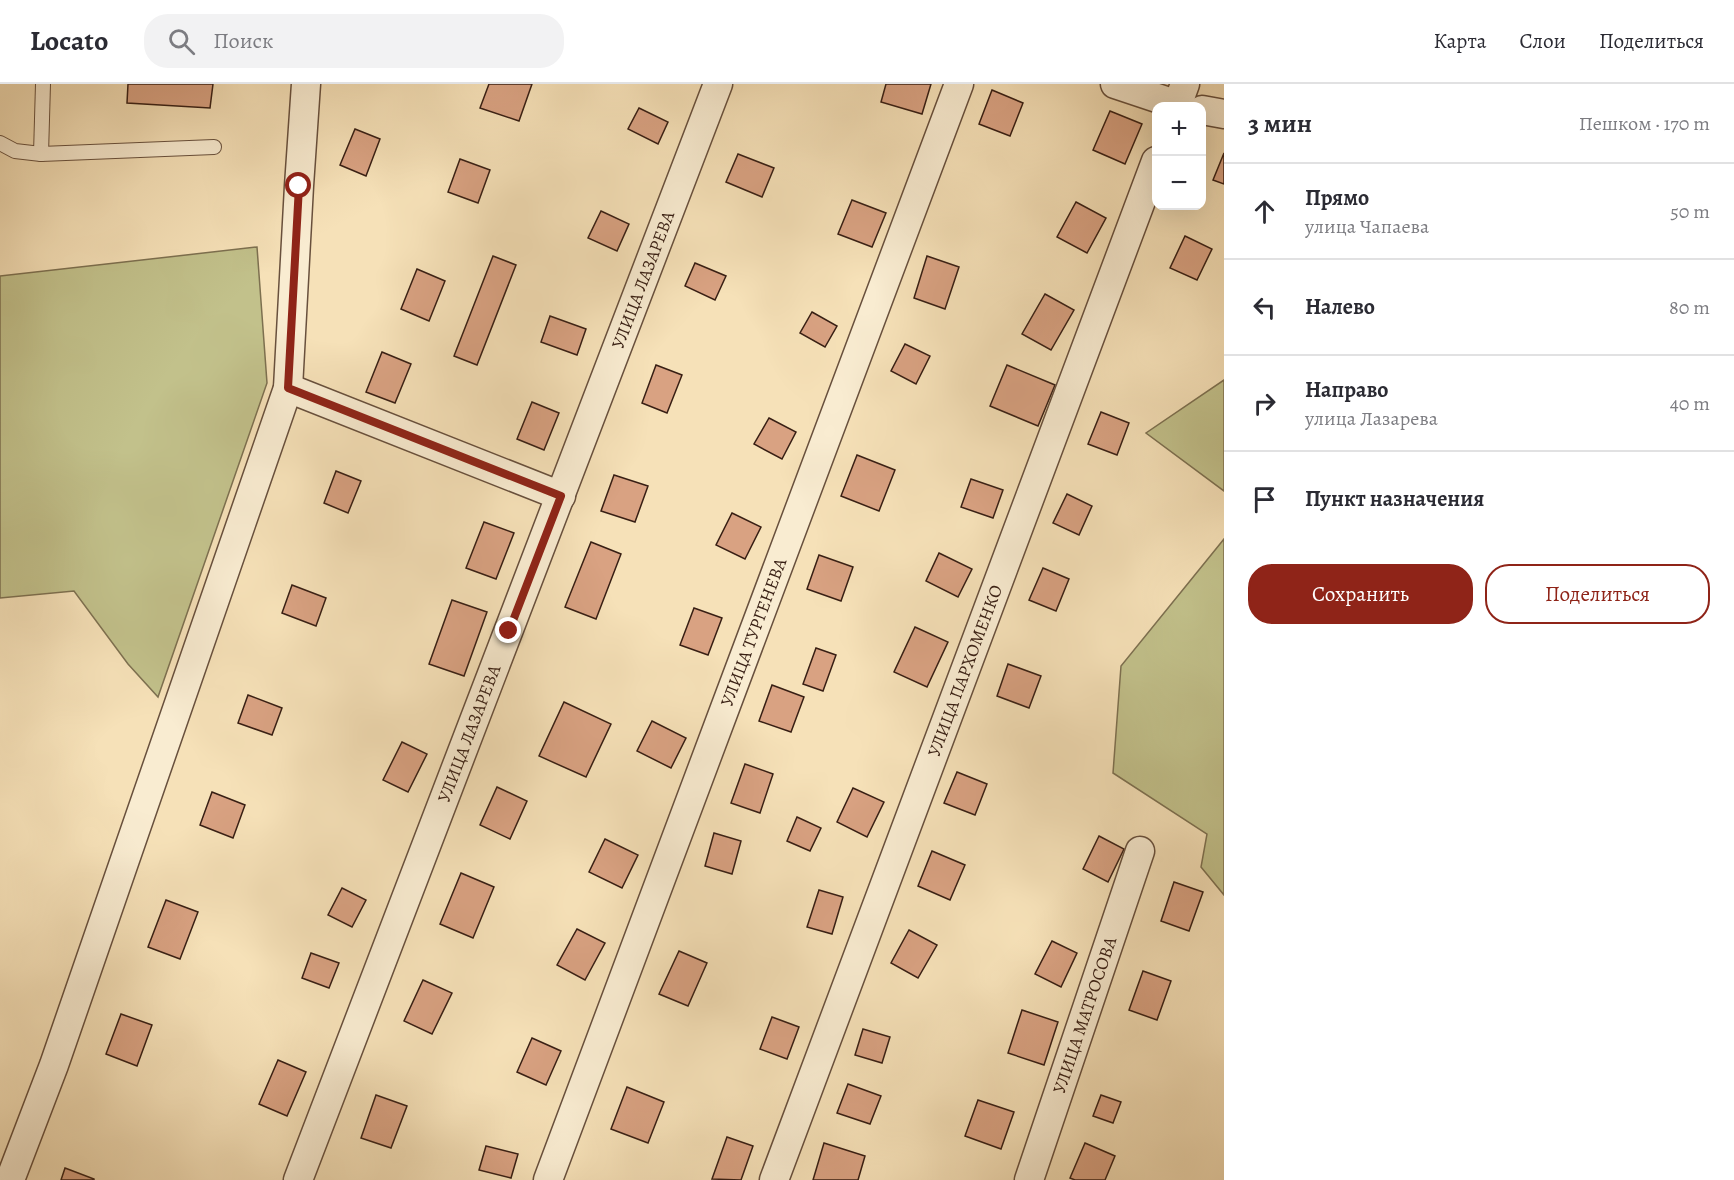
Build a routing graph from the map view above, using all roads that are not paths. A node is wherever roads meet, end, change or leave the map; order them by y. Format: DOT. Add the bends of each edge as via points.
graph roads {
  1 [pos="43,84"];
  2 [pos="306,84"];
  3 [pos="718,84"];
  4 [pos="959,84"];
  5 [pos="1115,84"];
  6 [pos="1185,84"];
  7 [pos="1167,102"];
  8 [pos="1179,102"];
  9 [pos="1206,111"];
  10 [pos="1224,114"];
  11 [pos="0,143"];
  12 [pos="214,147"];
  13 [pos="41,154"];
  14 [pos="1152,172"];
  15 [pos="288,388"];
  16 [pos="561,496"];
  17 [pos="1140,851"];
  18 [pos="10,1180"];
  19 [pos="298,1180"];
  20 [pos="548,1180"];
  21 [pos="774,1180"];
  22 [pos="1029,1180"];
  1 -- 13 [label="lane"];
  2 -- 15 [label="street"];
  3 -- 16 [label="street, УЛИЦА ЛАЗАРЕВА"];
  4 -- 20 [label="street, УЛИЦА ТУРГЕНЕВА"];
  5 -- 7 [label="street"];
  6 -- 8 [label="street"];
  9 -- 10 [label="street"];
  11 -- 13 [label="lane" via="15,151"];
  12 -- 13 [label="lane"];
  14 -- 21 [label="street, УЛИЦА ПАРХОМЕНКО"];
  15 -- 16 [label="street"];
  15 -- 18 [label="street" via="54,1065"];
  16 -- 19 [label="street, УЛИЦА ЛАЗАРЕВА"];
  17 -- 22 [label="street, УЛИЦА МАТРОСОВА"];
}
